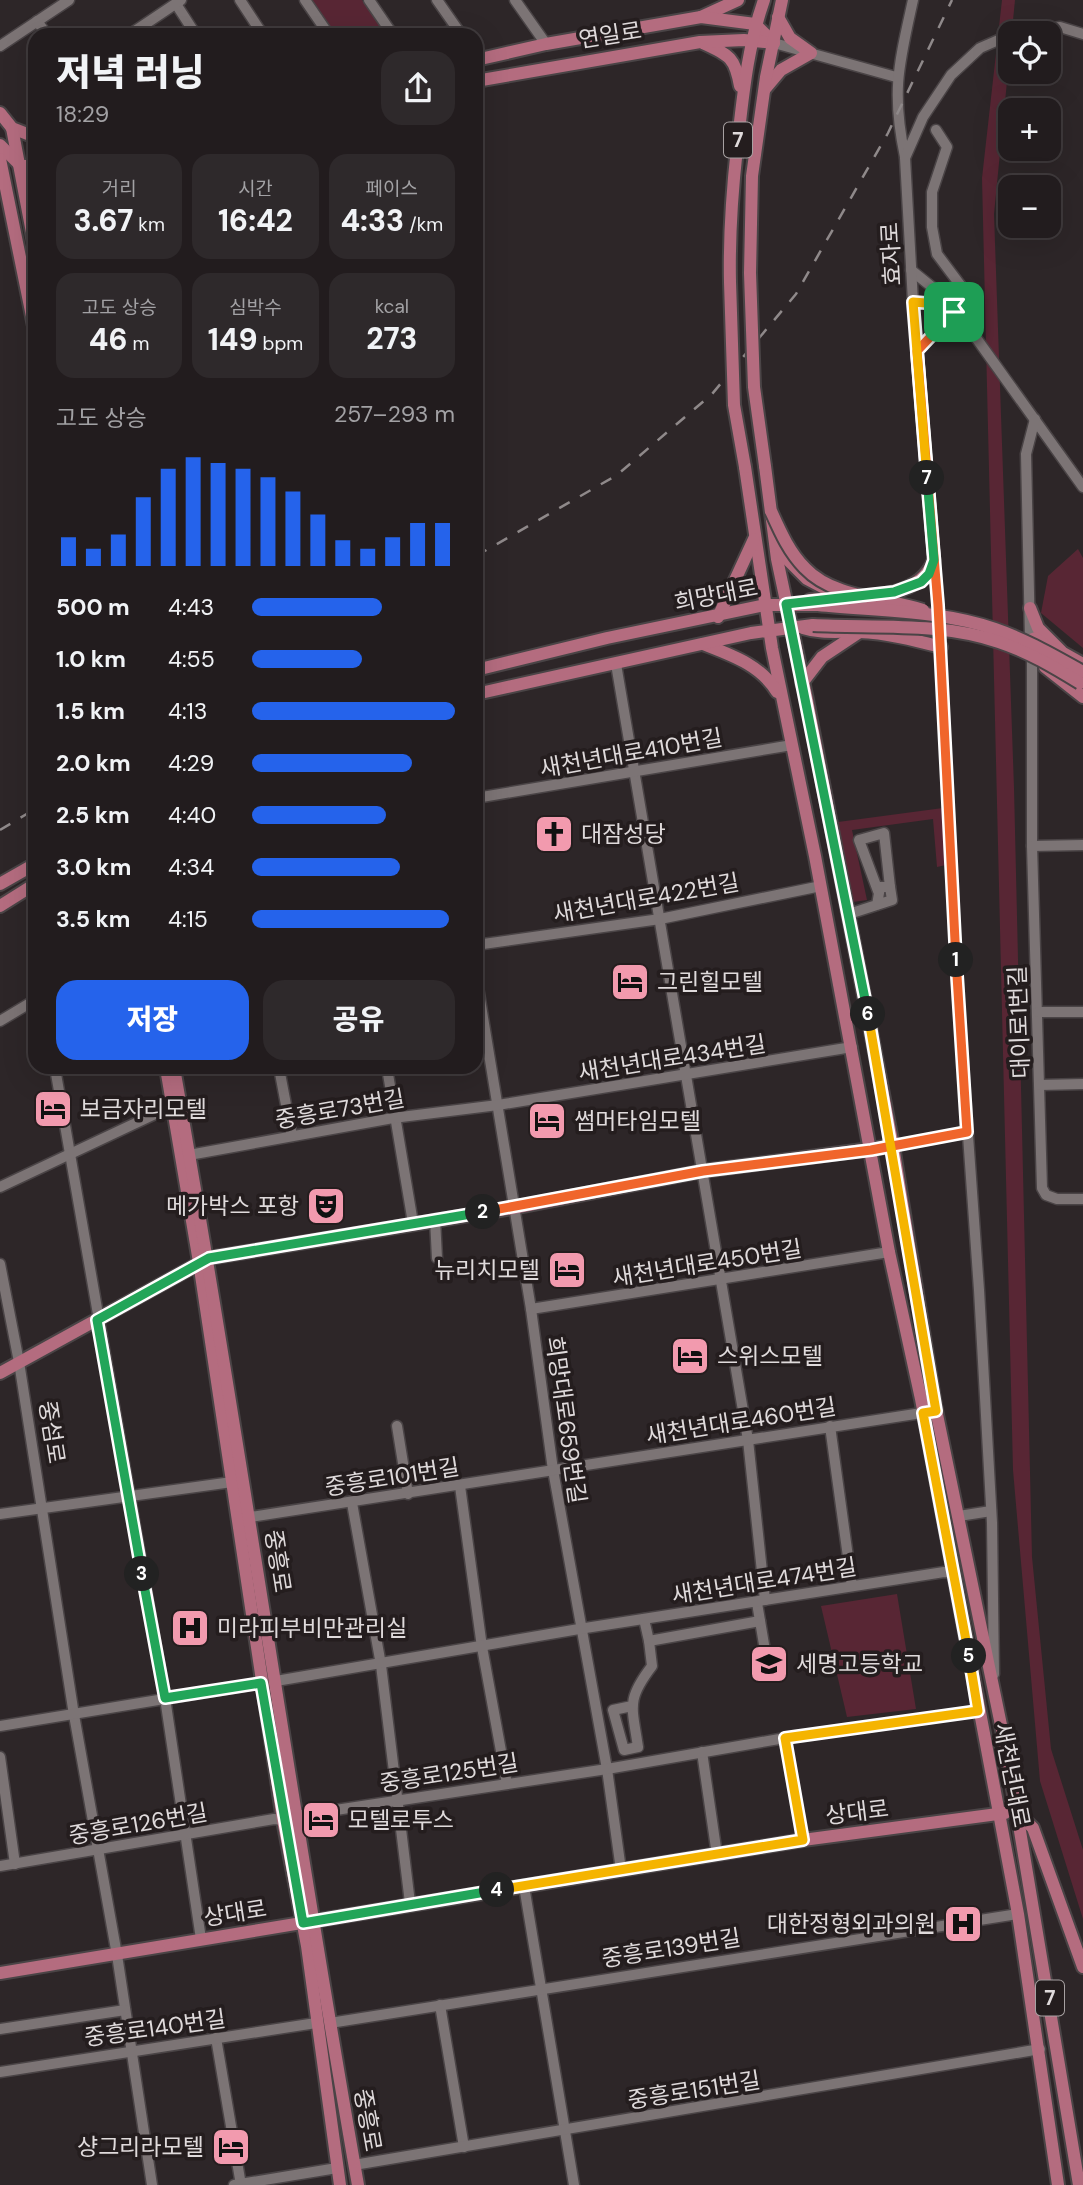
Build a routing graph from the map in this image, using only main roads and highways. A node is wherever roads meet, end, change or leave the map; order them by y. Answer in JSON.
{"nodes":[{"id":1,"x":738,"y":0,"type":"edge"},
{"id":2,"x":764,"y":0,"type":"edge"},
{"id":3,"x":782,"y":0,"type":"edge"},
{"id":4,"x":701,"y":17,"type":"junction"},
{"id":5,"x":778,"y":17,"type":"junction"},
{"id":6,"x":755,"y":24,"type":"junction"},
{"id":7,"x":751,"y":40,"type":"junction"},
{"id":8,"x":699,"y":41,"type":"junction"},
{"id":9,"x":774,"y":43,"type":"junction"},
{"id":10,"x":483,"y":58,"type":"edge"},
{"id":11,"x":483,"y":80,"type":"edge"},
{"id":12,"x":765,"y":90,"type":"junction"},
{"id":13,"x":742,"y":93,"type":"junction"},
{"id":14,"x":0,"y":113,"type":"edge"},
{"id":15,"x":12,"y":128,"type":"junction"},
{"id":16,"x":28,"y":134,"type":"edge"},
{"id":17,"x":0,"y":145,"type":"edge"},
{"id":18,"x":0,"y":159,"type":"edge"},
{"id":19,"x":21,"y":166,"type":"junction"},
{"id":20,"x":28,"y":167,"type":"edge"},
{"id":21,"x":28,"y":175,"type":"edge"},
{"id":22,"x":23,"y":180,"type":"junction"},
{"id":23,"x":9,"y":203,"type":"junction"},
{"id":24,"x":28,"y":208,"type":"edge"},
{"id":25,"x":28,"y":297,"type":"edge"},
{"id":26,"x":771,"y":511,"type":"junction"},
{"id":27,"x":754,"y":538,"type":"junction"},
{"id":28,"x":775,"y":547,"type":"junction"},
{"id":29,"x":934,"y":560,"type":"road end"},
{"id":30,"x":842,"y":597,"type":"junction"},
{"id":31,"x":790,"y":603,"type":"junction"},
{"id":32,"x":765,"y":605,"type":"junction"},
{"id":33,"x":1030,"y":608,"type":"road end"},
{"id":34,"x":718,"y":617,"type":"junction"},
{"id":35,"x":943,"y":621,"type":"junction"},
{"id":36,"x":794,"y":626,"type":"junction"},
{"id":37,"x":769,"y":630,"type":"junction"},
{"id":38,"x":859,"y":632,"type":"junction"},
{"id":39,"x":703,"y":644,"type":"junction"},
{"id":40,"x":1044,"y":645,"type":"junction"},
{"id":41,"x":941,"y":647,"type":"road end"},
{"id":42,"x":1061,"y":651,"type":"junction"},
{"id":43,"x":1034,"y":659,"type":"junction"},
{"id":44,"x":1083,"y":664,"type":"edge"},
{"id":45,"x":483,"y":668,"type":"edge"},
{"id":46,"x":1082,"y":680,"type":"edge"},
{"id":47,"x":802,"y":683,"type":"junction"},
{"id":48,"x":483,"y":692,"type":"edge"},
{"id":49,"x":1083,"y":697,"type":"edge"},
{"id":50,"x":782,"y":700,"type":"junction"},
{"id":51,"x":28,"y":868,"type":"edge"},
{"id":52,"x":0,"y":884,"type":"edge"},
{"id":53,"x":28,"y":888,"type":"edge"},
{"id":54,"x":0,"y":906,"type":"edge"},
{"id":55,"x":167,"y":1074,"type":"edge"},
{"id":56,"x":175,"y":1074,"type":"edge"},
{"id":57,"x":893,"y":1146,"type":"junction"},
{"id":58,"x":871,"y":1150,"type":"junction"},
{"id":59,"x":204,"y":1260,"type":"junction"},
{"id":60,"x":0,"y":1373,"type":"edge"},
{"id":61,"x":930,"y":1412,"type":"junction"},
{"id":62,"x":243,"y":1518,"type":"junction"},
{"id":63,"x":1016,"y":1811,"type":"junction"},
{"id":64,"x":999,"y":1814,"type":"junction"},
{"id":65,"x":307,"y":1922,"type":"junction"},
{"id":66,"x":1083,"y":1967,"type":"edge"},
{"id":67,"x":0,"y":1973,"type":"edge"},
{"id":68,"x":1080,"y":2173,"type":"edge"},
{"id":69,"x":340,"y":2185,"type":"edge"},
{"id":70,"x":358,"y":2185,"type":"edge"},
{"id":71,"x":1058,"y":2185,"type":"edge"},
{"id":72,"x":1079,"y":2185,"type":"edge"}],
"edges":[{"from":1,"to":4,"type":"main road"},
{"from":2,"to":6,"type":"main road","number":"7"},
{"from":3,"to":5,"type":"main road","number":"7"},
{"from":4,"to":6,"type":"main road","name":"연일로"},
{"from":4,"to":10,"type":"main road","name":"연일로"},
{"from":5,"to":9,"type":"main road","number":"7"},
{"from":5,"to":12,"type":"main road"},
{"from":6,"to":7,"type":"main road","number":"7"},
{"from":6,"to":9,"type":"main road"},
{"from":7,"to":8,"type":"main road","name":"연일로"},
{"from":7,"to":9,"type":"main road","name":"연일로"},
{"from":7,"to":13,"type":"main road","number":"7"},
{"from":8,"to":11,"type":"main road","name":"연일로"},
{"from":8,"to":13,"type":"main road"},
{"from":9,"to":12,"type":"main road","number":"7"},
{"from":12,"to":26,"type":"main road","name":"새천년대로","number":"7","bridge":true},
{"from":13,"to":27,"type":"main road","name":"새천년대로","number":"7","bridge":true},
{"from":14,"to":15,"type":"main road"},
{"from":15,"to":16,"type":"main road"},
{"from":15,"to":19,"type":"main road"},
{"from":17,"to":19,"type":"main road"},
{"from":18,"to":23,"type":"main road"},
{"from":19,"to":20,"type":"main road"},
{"from":19,"to":22,"type":"main road"},
{"from":21,"to":22,"type":"main road"},
{"from":22,"to":23,"type":"main road"},
{"from":22,"to":24,"type":"main road"},
{"from":23,"to":25,"type":"main road"},
{"from":26,"to":28,"type":"main road","name":"새천년대로","number":"7"},
{"from":26,"to":35,"type":"main road","bridge":true},
{"from":27,"to":32,"type":"main road","name":"새천년대로","number":"7"},
{"from":27,"to":34,"type":"main road"},
{"from":28,"to":30,"type":"main road"},
{"from":28,"to":31,"type":"main road","name":"새천년대로","number":"7"},
{"from":29,"to":30,"type":"main road"},
{"from":30,"to":31,"type":"main road"},
{"from":31,"to":32,"type":"main road","name":"희망대로"},
{"from":31,"to":35,"type":"main road","name":"희망대로","bridge":true},
{"from":31,"to":36,"type":"main road","name":"새천년대로","number":"7"},
{"from":32,"to":34,"type":"main road","name":"희망대로"},
{"from":32,"to":37,"type":"main road","name":"새천년대로","number":"7"},
{"from":33,"to":42,"type":"main road"},
{"from":34,"to":45,"type":"main road","name":"희망대로"},
{"from":35,"to":46,"type":"main road","name":"희망대로","bridge":true},
{"from":36,"to":37,"type":"main road","name":"희망대로"},
{"from":36,"to":38,"type":"main road"},
{"from":36,"to":46,"type":"main road","name":"희망대로","bridge":true},
{"from":36,"to":47,"type":"main road","name":"새천년대로","number":"7"},
{"from":37,"to":39,"type":"main road","name":"희망대로"},
{"from":37,"to":50,"type":"main road","name":"새천년대로","number":"7"},
{"from":38,"to":41,"type":"main road"},
{"from":38,"to":47,"type":"main road"},
{"from":39,"to":48,"type":"main road","name":"희망대로"},
{"from":39,"to":50,"type":"main road"},
{"from":40,"to":42,"type":"main road"},
{"from":40,"to":43,"type":"main road"},
{"from":40,"to":43,"type":"main road"},
{"from":42,"to":44,"type":"main road"},
{"from":43,"to":49,"type":"main road"},
{"from":47,"to":57,"type":"main road","name":"새천년대로","number":"7"},
{"from":50,"to":58,"type":"main road","name":"새천년대로","number":"7"},
{"from":51,"to":52,"type":"main road"},
{"from":53,"to":54,"type":"main road"},
{"from":55,"to":59,"type":"main road","name":"중흥로"},
{"from":56,"to":59,"type":"main road","name":"중흥로"},
{"from":57,"to":58,"type":"main road"},
{"from":57,"to":61,"type":"main road","name":"새천년대로","number":"7"},
{"from":58,"to":59,"type":"main road"},
{"from":58,"to":61,"type":"main road","name":"새천년대로","number":"7"},
{"from":59,"to":60,"type":"main road"},
{"from":59,"to":62,"type":"main road","name":"중흥로"},
{"from":59,"to":62,"type":"main road","name":"중흥로"},
{"from":61,"to":63,"type":"main road","name":"새천년대로","number":"7"},
{"from":61,"to":64,"type":"main road","name":"새천년대로","number":"7"},
{"from":62,"to":65,"type":"main road","name":"중흥로"},
{"from":62,"to":65,"type":"main road","name":"중흥로"},
{"from":63,"to":64,"type":"main road","name":"상대로"},
{"from":63,"to":66,"type":"main road"},
{"from":63,"to":68,"type":"main road","name":"새천년대로","number":"7"},
{"from":64,"to":65,"type":"main road","name":"상대로"},
{"from":64,"to":71,"type":"main road","name":"새천년대로","number":"7"},
{"from":65,"to":67,"type":"main road","name":"상대로"},
{"from":65,"to":69,"type":"main road","name":"중흥로"},
{"from":65,"to":70,"type":"main road","name":"중흥로"},
{"from":68,"to":72,"type":"main road","name":"새천년대로","number":"7"}]}
